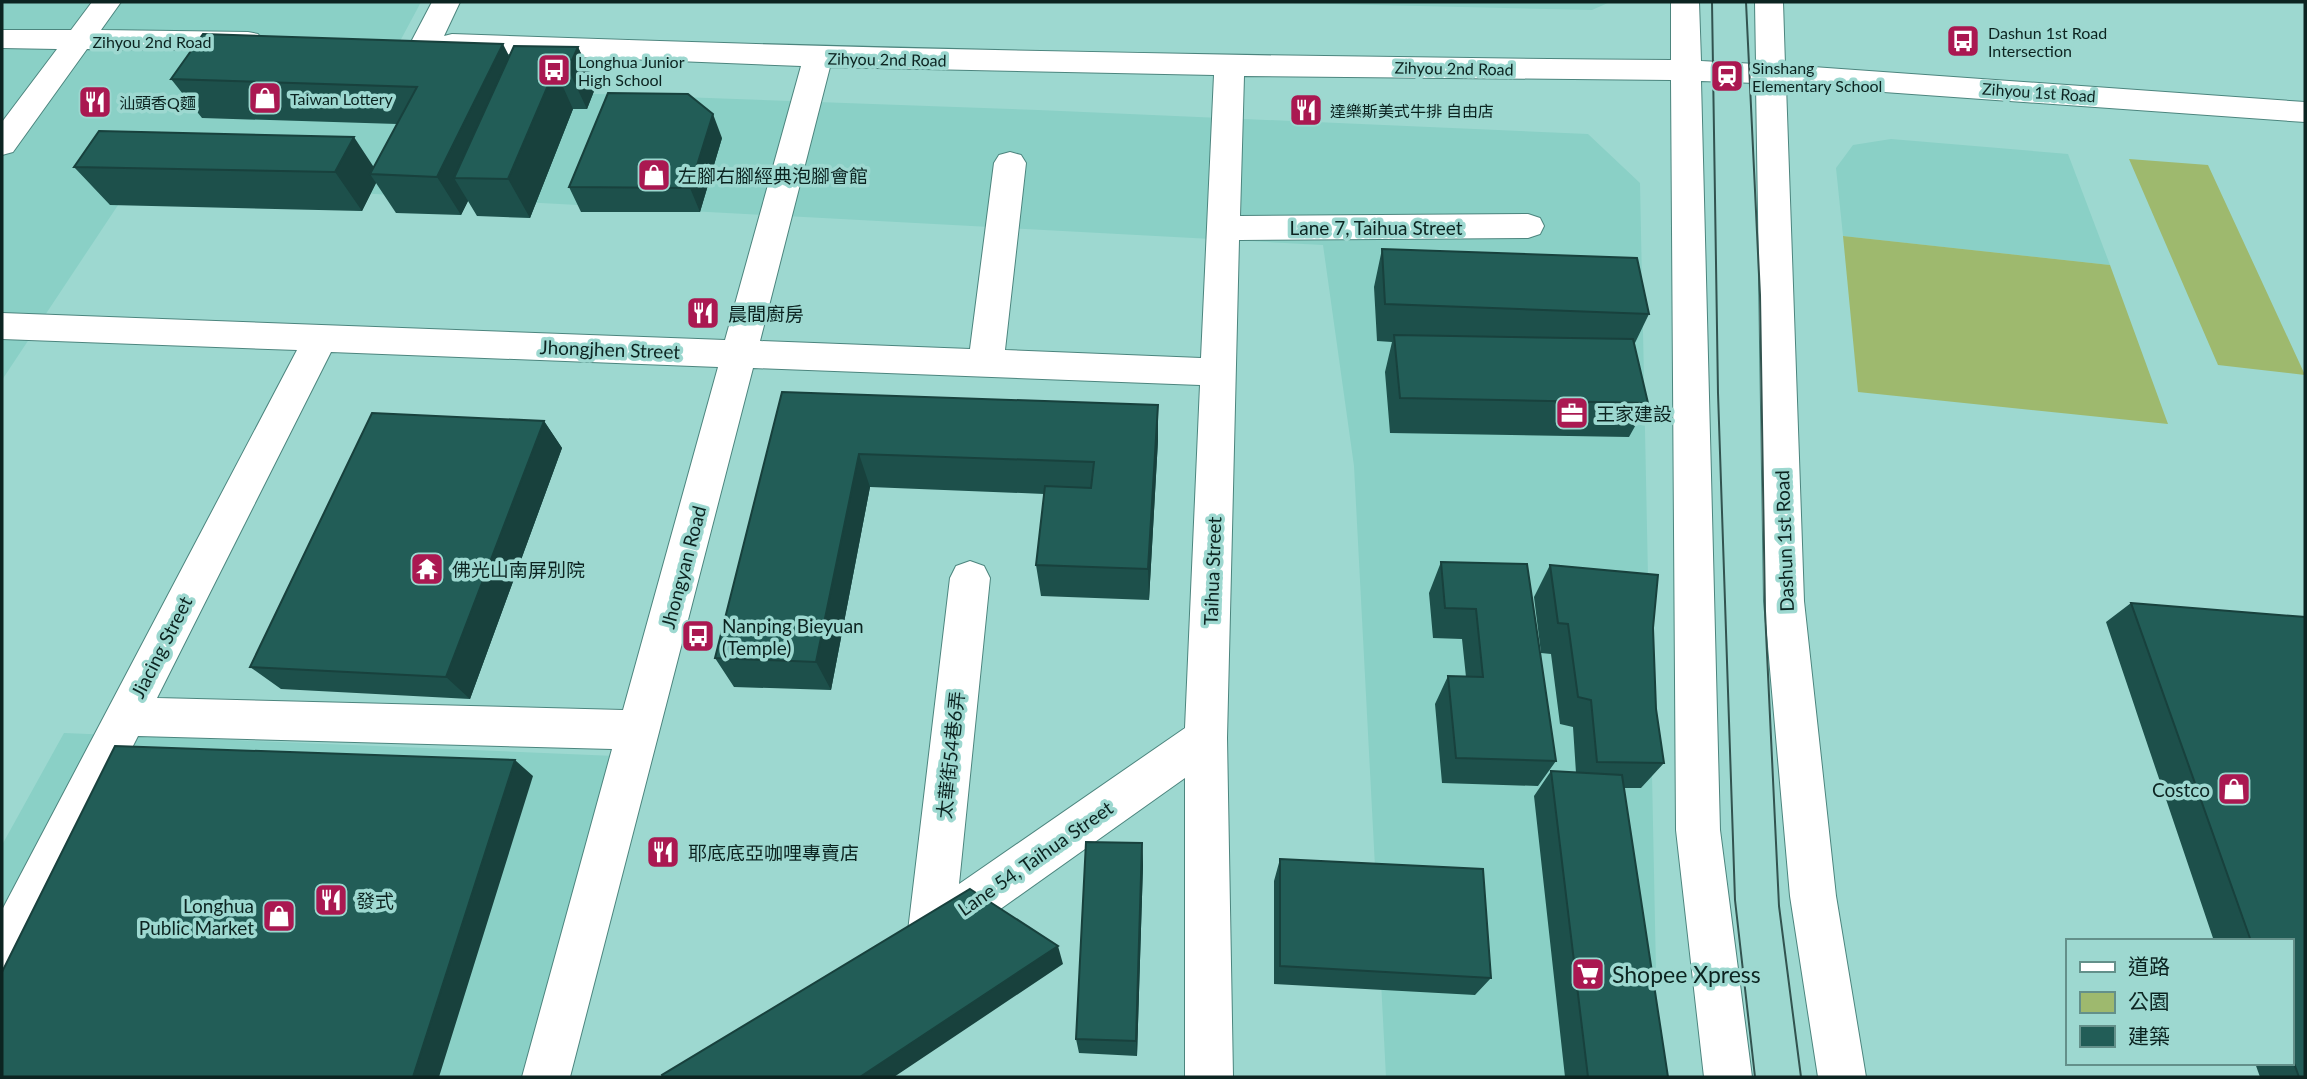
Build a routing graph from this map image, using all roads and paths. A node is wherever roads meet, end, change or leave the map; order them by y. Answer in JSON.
{"nodes":[{"id":1,"x":107,"y":2,"type":"edge"},
{"id":2,"x":446,"y":2,"type":"edge"},
{"id":3,"x":1685,"y":2,"type":"edge"},
{"id":4,"x":1769,"y":2,"type":"edge"},
{"id":5,"x":2,"y":39,"type":"edge"},
{"id":6,"x":78,"y":41,"type":"junction"},
{"id":7,"x":278,"y":41,"type":"edge"},
{"id":8,"x":818,"y":57,"type":"junction"},
{"id":9,"x":1229,"y":66,"type":"junction"},
{"id":10,"x":1684,"y":70,"type":"junction"},
{"id":11,"x":1772,"y":73,"type":"junction"},
{"id":12,"x":2305,"y":112,"type":"edge"},
{"id":13,"x":2,"y":144,"type":"edge"},
{"id":14,"x":1010,"y":163,"type":"dead end"},
{"id":15,"x":1528,"y":226,"type":"dead end"},
{"id":16,"x":1224,"y":229,"type":"junction"},
{"id":17,"x":2,"y":326,"type":"edge"},
{"id":18,"x":321,"y":338,"type":"junction"},
{"id":19,"x":740,"y":354,"type":"junction"},
{"id":20,"x":986,"y":363,"type":"junction"},
{"id":21,"x":1219,"y":372,"type":"junction"},
{"id":22,"x":970,"y":578,"type":"dead end"},
{"id":23,"x":126,"y":716,"type":"junction"},
{"id":24,"x":639,"y":730,"type":"junction"},
{"id":25,"x":1206,"y":738,"type":"junction"},
{"id":26,"x":914,"y":943,"type":"joint"},
{"id":27,"x":2,"y":957,"type":"edge"},
{"id":28,"x":546,"y":1077,"type":"edge"},
{"id":29,"x":1209,"y":1077,"type":"edge"},
{"id":30,"x":1728,"y":1077,"type":"edge"},
{"id":31,"x":1842,"y":1077,"type":"edge"}],
"edges":[{"from":1,"to":6,"type":"street"},
{"from":2,"to":8,"type":"street","name":"Zihyou 2nd Road"},
{"from":3,"to":10,"type":"street"},
{"from":4,"to":11,"type":"street","name":"Dashun 1st Road"},
{"from":5,"to":6,"type":"street","name":"Zihyou 2nd Road"},
{"from":6,"to":7,"type":"street","name":"Zihyou 2nd Road"},
{"from":6,"to":13,"type":"street"},
{"from":8,"to":9,"type":"street","name":"Zihyou 2nd Road"},
{"from":8,"to":19,"type":"street","name":"Jhongyan Road"},
{"from":9,"to":10,"type":"street","name":"Zihyou 2nd Road"},
{"from":9,"to":16,"type":"street","name":"Taihua Street"},
{"from":10,"to":11,"type":"street","name":"Zihyou 2nd Road"},
{"from":10,"to":30,"type":"street"},
{"from":11,"to":12,"type":"street","name":"Zihyou 1st Road"},
{"from":11,"to":31,"type":"street","name":"Dashun 1st Road"},
{"from":14,"to":20,"type":"street"},
{"from":15,"to":16,"type":"street","name":"Lane 7, Taihua Street"},
{"from":16,"to":21,"type":"street","name":"Taihua Street"},
{"from":17,"to":18,"type":"street","name":"Jhongjhen Street"},
{"from":18,"to":19,"type":"street","name":"Jhongjhen Street"},
{"from":18,"to":23,"type":"street","name":"Jiacing Street"},
{"from":19,"to":20,"type":"street","name":"Jhongjhen Street"},
{"from":19,"to":24,"type":"street","name":"Jhongyan Road"},
{"from":20,"to":21,"type":"street","name":"Jhongjhen Street"},
{"from":21,"to":25,"type":"street","name":"Taihua Street"},
{"from":22,"to":26,"type":"street","name":"太華街54巷6弄"},
{"from":23,"to":24,"type":"street"},
{"from":23,"to":27,"type":"street","name":"Jiacing Street"},
{"from":24,"to":28,"type":"street","name":"Jhongyan Road"},
{"from":25,"to":26,"type":"street","name":"Lane 54, Taihua Street"},
{"from":25,"to":29,"type":"street","name":"Taihua Street"}]}
